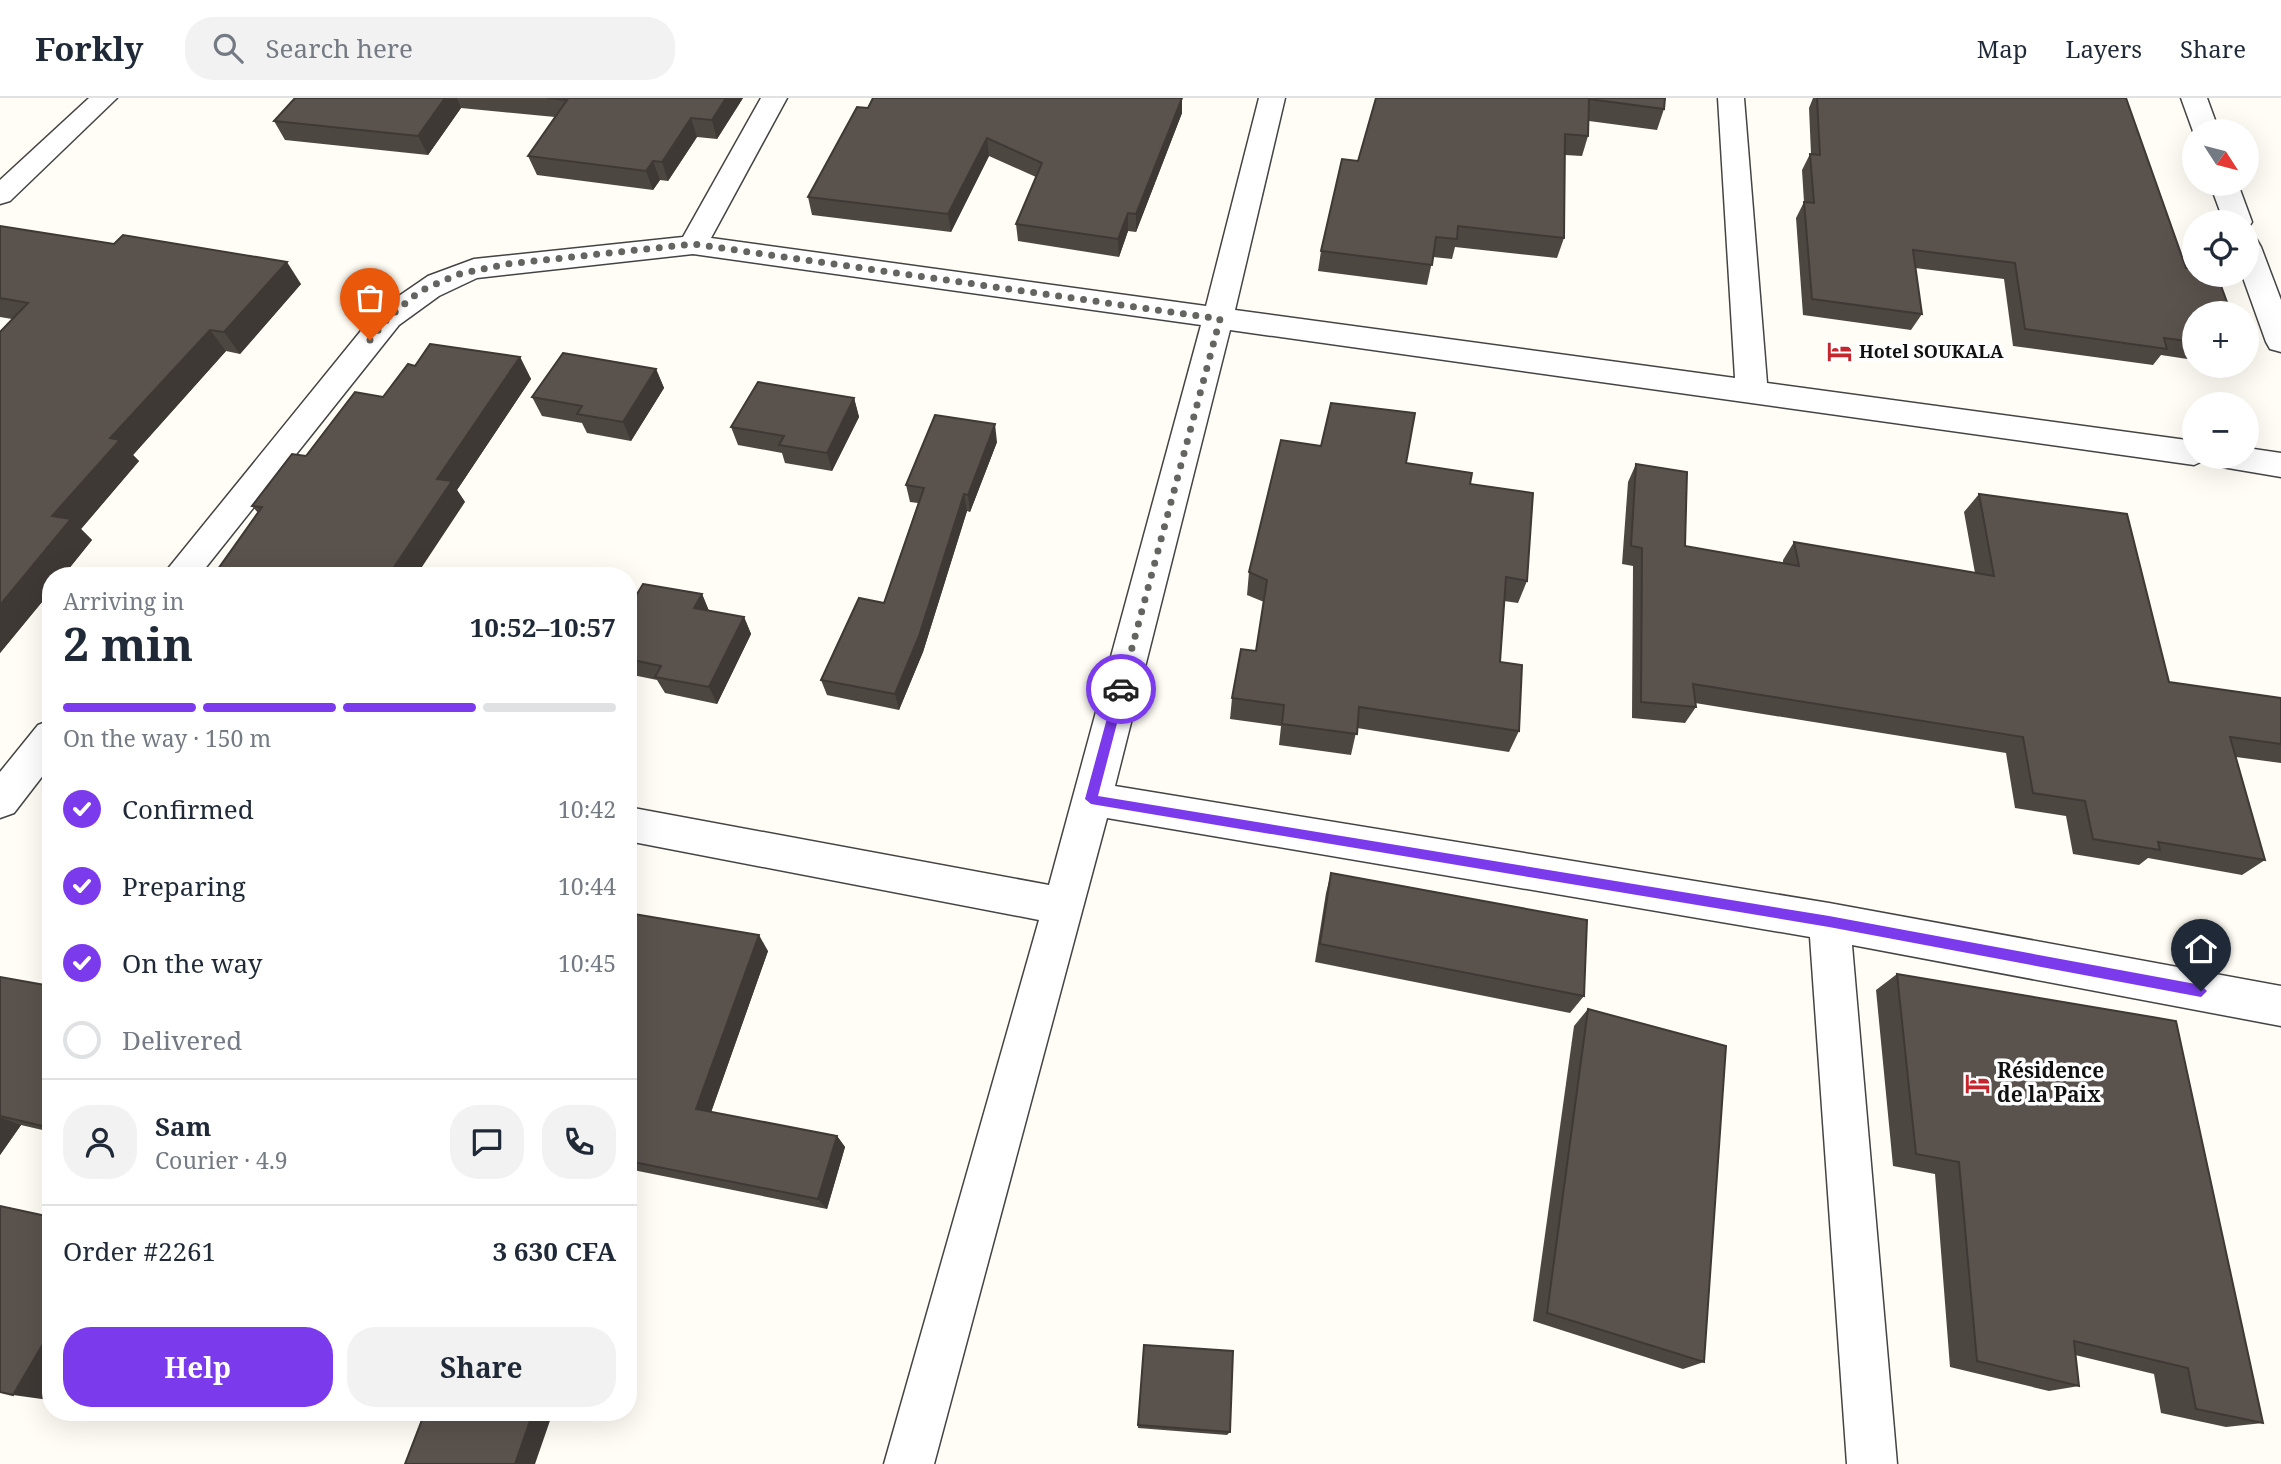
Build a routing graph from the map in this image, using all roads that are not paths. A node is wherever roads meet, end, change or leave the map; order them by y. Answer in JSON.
{"nodes":[{"id":1,"x":104,"y":98,"type":"edge"},
{"id":2,"x":774,"y":98,"type":"edge"},
{"id":3,"x":1272,"y":98,"type":"edge"},
{"id":4,"x":1731,"y":98,"type":"edge"},
{"id":5,"x":2194,"y":98,"type":"edge"},
{"id":6,"x":2202,"y":119,"type":"edge"},
{"id":7,"x":0,"y":195,"type":"edge"},
{"id":8,"x":693,"y":244,"type":"junction"},
{"id":9,"x":2259,"y":281,"type":"edge"},
{"id":10,"x":1220,"y":319,"type":"junction"},
{"id":11,"x":2281,"y":342,"type":"edge"},
{"id":12,"x":1752,"y":392,"type":"junction"},
{"id":13,"x":2182,"y":451,"type":"edge"},
{"id":14,"x":2259,"y":462,"type":"edge"},
{"id":15,"x":2281,"y":465,"type":"edge"},
{"id":16,"x":186,"y":567,"type":"edge"},
{"id":17,"x":42,"y":747,"type":"edge"},
{"id":18,"x":1091,"y":799,"type":"junction"},
{"id":19,"x":0,"y":801,"type":"edge"},
{"id":20,"x":637,"y":826,"type":"edge"},
{"id":21,"x":1064,"y":906,"type":"junction"},
{"id":22,"x":1829,"y":922,"type":"junction"},
{"id":23,"x":2281,"y":1006,"type":"edge"},
{"id":24,"x":909,"y":1464,"type":"edge"},
{"id":25,"x":1872,"y":1464,"type":"edge"}],
"edges":[{"from":1,"to":7,"type":"street"},
{"from":2,"to":8,"type":"street"},
{"from":3,"to":10,"type":"street"},
{"from":4,"to":12,"type":"street"},
{"from":5,"to":6,"type":"street"},
{"from":8,"to":10,"type":"street"},
{"from":8,"to":16,"type":"street"},
{"from":9,"to":11,"type":"street"},
{"from":10,"to":12,"type":"street"},
{"from":10,"to":18,"type":"street"},
{"from":12,"to":13,"type":"street"},
{"from":14,"to":15,"type":"street"},
{"from":17,"to":19,"type":"street"},
{"from":18,"to":21,"type":"street"},
{"from":18,"to":22,"type":"street"},
{"from":20,"to":21,"type":"street"},
{"from":21,"to":24,"type":"street"},
{"from":22,"to":23,"type":"street"},
{"from":22,"to":25,"type":"street"}]}
